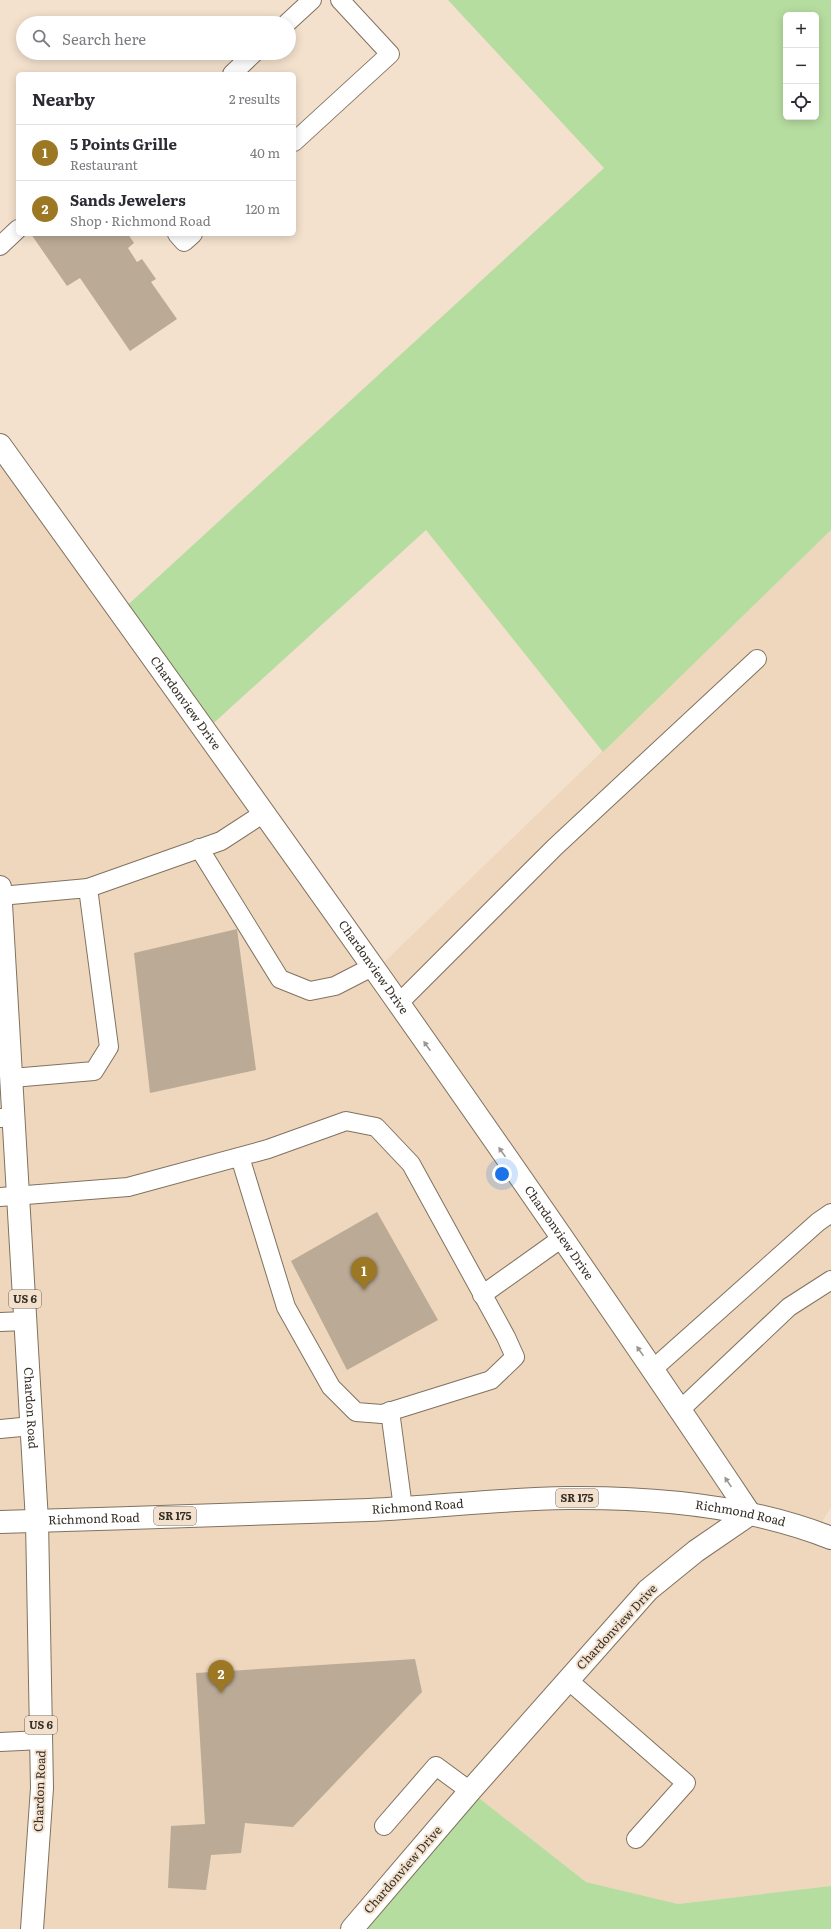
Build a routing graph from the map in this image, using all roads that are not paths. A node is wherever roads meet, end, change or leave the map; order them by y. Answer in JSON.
{"nodes":[{"id":1,"x":312,"y":0,"type":"edge"},
{"id":2,"x":340,"y":0,"type":"edge"},
{"id":3,"x":295,"y":16,"type":"edge"},
{"id":4,"x":247,"y":60,"type":"edge"},
{"id":5,"x":234,"y":72,"type":"edge"},
{"id":6,"x":296,"y":140,"type":"edge"},
{"id":7,"x":16,"y":231,"type":"edge"},
{"id":8,"x":179,"y":236,"type":"edge"},
{"id":9,"x":191,"y":236,"type":"edge"},
{"id":10,"x":0,"y":246,"type":"edge"},
{"id":11,"x":0,"y":445,"type":"edge"},
{"id":12,"x":757,"y":659,"type":"dead end"},
{"id":13,"x":264,"y":813,"type":"junction"},
{"id":14,"x":199,"y":848,"type":"junction"},
{"id":15,"x":88,"y":888,"type":"junction"},
{"id":16,"x":0,"y":893,"type":"edge"},
{"id":17,"x":372,"y":967,"type":"junction"},
{"id":18,"x":398,"y":1004,"type":"junction"},
{"id":19,"x":5,"y":1052,"type":"edge"},
{"id":20,"x":12,"y":1078,"type":"junction"},
{"id":21,"x":7,"y":1118,"type":"edge"},
{"id":22,"x":240,"y":1156,"type":"junction"},
{"id":23,"x":9,"y":1197,"type":"edge"},
{"id":24,"x":831,"y":1213,"type":"edge"},
{"id":25,"x":562,"y":1238,"type":"junction"},
{"id":26,"x":831,"y":1280,"type":"edge"},
{"id":27,"x":482,"y":1295,"type":"junction"},
{"id":28,"x":26,"y":1321,"type":"junction"},
{"id":29,"x":0,"y":1322,"type":"edge"},
{"id":30,"x":653,"y":1369,"type":"junction"},
{"id":31,"x":680,"y":1410,"type":"junction"},
{"id":32,"x":390,"y":1411,"type":"junction"},
{"id":33,"x":32,"y":1426,"type":"junction"},
{"id":34,"x":0,"y":1429,"type":"edge"},
{"id":35,"x":403,"y":1508,"type":"junction"},
{"id":36,"x":750,"y":1514,"type":"junction"},
{"id":37,"x":37,"y":1521,"type":"junction"},
{"id":38,"x":0,"y":1522,"type":"edge"},
{"id":39,"x":831,"y":1538,"type":"edge"},
{"id":40,"x":568,"y":1680,"type":"junction"},
{"id":41,"x":42,"y":1740,"type":"junction"},
{"id":42,"x":0,"y":1742,"type":"edge"},
{"id":43,"x":470,"y":1791,"type":"junction"},
{"id":44,"x":384,"y":1826,"type":"dead end"},
{"id":45,"x":636,"y":1839,"type":"dead end"},
{"id":46,"x":32,"y":1929,"type":"edge"},
{"id":47,"x":352,"y":1929,"type":"edge"}],
"edges":[{"from":1,"to":3,"type":"lane"},
{"from":2,"to":6,"type":"lane"},
{"from":4,"to":5,"type":"lane"},
{"from":7,"to":10,"type":"lane"},
{"from":8,"to":9,"type":"lane"},
{"from":11,"to":13,"type":"street","name":"Chardonview Drive"},
{"from":12,"to":18,"type":"lane"},
{"from":13,"to":14,"type":"lane"},
{"from":13,"to":17,"type":"street","name":"Chardonview Drive"},
{"from":14,"to":15,"type":"lane"},
{"from":14,"to":17,"type":"lane"},
{"from":15,"to":16,"type":"lane"},
{"from":15,"to":20,"type":"lane"},
{"from":16,"to":19,"type":"street","name":"Chardon Road","number":"US 6"},
{"from":17,"to":18,"type":"street","name":"Chardonview Drive"},
{"from":25,"to":18,"type":"street","name":"Chardonview Drive","one_way":true},
{"from":19,"to":20,"type":"street","name":"Chardon Road","number":"US 6"},
{"from":20,"to":21,"type":"street","name":"Chardon Road","number":"US 6"},
{"from":21,"to":23,"type":"street","name":"Chardon Road","number":"US 6"},
{"from":22,"to":23,"type":"lane"},
{"from":22,"to":27,"type":"lane"},
{"from":22,"to":32,"type":"lane"},
{"from":23,"to":28,"type":"street","name":"Chardon Road","number":"US 6"},
{"from":24,"to":30,"type":"lane"},
{"from":25,"to":27,"type":"lane"},
{"from":30,"to":25,"type":"street","name":"Chardonview Drive","one_way":true},
{"from":26,"to":31,"type":"lane"},
{"from":27,"to":32,"type":"lane"},
{"from":28,"to":29,"type":"lane"},
{"from":28,"to":33,"type":"street","name":"Chardon Road","number":"US 6"},
{"from":30,"to":31,"type":"street","name":"Chardonview Drive"},
{"from":36,"to":31,"type":"street","name":"Chardonview Drive","one_way":true},
{"from":32,"to":35,"type":"lane"},
{"from":33,"to":34,"type":"lane"},
{"from":33,"to":37,"type":"street","name":"Chardon Road","number":"US 6"},
{"from":35,"to":36,"type":"street","name":"Richmond Road","number":"SR 175"},
{"from":35,"to":37,"type":"street","name":"Richmond Road","number":"SR 175"},
{"from":36,"to":39,"type":"street","name":"Richmond Road","number":"SR 175"},
{"from":36,"to":40,"type":"street","name":"Chardonview Drive"},
{"from":37,"to":38,"type":"street","name":"Richmond Road","number":"SR 175"},
{"from":37,"to":41,"type":"street","name":"Chardon Road","number":"US 6"},
{"from":40,"to":43,"type":"street","name":"Chardonview Drive"},
{"from":40,"to":45,"type":"lane"},
{"from":41,"to":42,"type":"lane"},
{"from":41,"to":46,"type":"street","name":"Chardon Road","number":"US 6"},
{"from":43,"to":44,"type":"lane"},
{"from":43,"to":47,"type":"street","name":"Chardonview Drive"}]}
